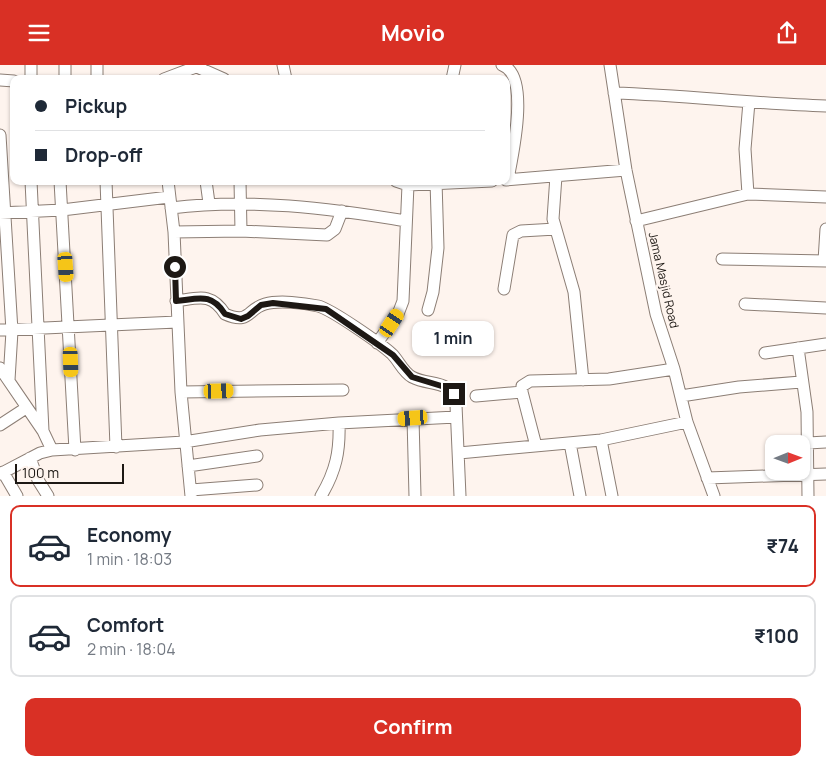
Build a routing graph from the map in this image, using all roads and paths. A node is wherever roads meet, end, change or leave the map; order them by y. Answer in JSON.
{"nodes":[{"id":1,"x":502,"y":65,"type":"edge"},
{"id":2,"x":610,"y":65,"type":"edge"},
{"id":3,"x":196,"y":69,"type":"edge"},
{"id":4,"x":177,"y":75,"type":"edge"},
{"id":5,"x":213,"y":75,"type":"edge"},
{"id":6,"x":614,"y":93,"type":"junction"},
{"id":7,"x":749,"y":103,"type":"junction"},
{"id":8,"x":826,"y":106,"type":"edge"},
{"id":9,"x":0,"y":135,"type":"edge"},
{"id":10,"x":510,"y":161,"type":"edge"},
{"id":11,"x":626,"y":170,"type":"junction"},
{"id":12,"x":556,"y":177,"type":"junction"},
{"id":13,"x":510,"y":179,"type":"edge"},
{"id":14,"x":32,"y":185,"type":"edge"},
{"id":15,"x":60,"y":185,"type":"edge"},
{"id":16,"x":106,"y":185,"type":"edge"},
{"id":17,"x":168,"y":185,"type":"edge"},
{"id":18,"x":207,"y":185,"type":"edge"},
{"id":19,"x":240,"y":185,"type":"edge"},
{"id":20,"x":408,"y":185,"type":"edge"},
{"id":21,"x":436,"y":185,"type":"edge"},
{"id":22,"x":748,"y":194,"type":"junction"},
{"id":23,"x":826,"y":197,"type":"edge"},
{"id":24,"x":170,"y":203,"type":"junction"},
{"id":25,"x":209,"y":203,"type":"junction"},
{"id":26,"x":240,"y":204,"type":"junction"},
{"id":27,"x":107,"y":205,"type":"junction"},
{"id":28,"x":62,"y":210,"type":"junction"},
{"id":29,"x":342,"y":211,"type":"junction"},
{"id":30,"x":33,"y":212,"type":"junction"},
{"id":31,"x":3,"y":213,"type":"edge"},
{"id":32,"x":406,"y":221,"type":"junction"},
{"id":33,"x":636,"y":221,"type":"junction"},
{"id":34,"x":556,"y":229,"type":"junction"},
{"id":35,"x":826,"y":229,"type":"edge"},
{"id":36,"x":241,"y":231,"type":"junction"},
{"id":37,"x":174,"y":232,"type":"junction"},
{"id":38,"x":722,"y":259,"type":"dead end"},
{"id":39,"x":825,"y":261,"type":"edge"},
{"id":40,"x":504,"y":289,"type":"dead end"},
{"id":41,"x":176,"y":301,"type":"junction"},
{"id":42,"x":745,"y":304,"type":"dead end"},
{"id":43,"x":826,"y":308,"type":"edge"},
{"id":44,"x":428,"y":310,"type":"dead end"},
{"id":45,"x":177,"y":323,"type":"junction"},
{"id":46,"x":70,"y":326,"type":"junction"},
{"id":47,"x":113,"y":327,"type":"junction"},
{"id":48,"x":38,"y":328,"type":"junction"},
{"id":49,"x":0,"y":330,"type":"edge"},
{"id":50,"x":12,"y":331,"type":"junction"},
{"id":51,"x":377,"y":343,"type":"junction"},
{"id":52,"x":826,"y":344,"type":"edge"},
{"id":53,"x":798,"y":348,"type":"junction"},
{"id":54,"x":765,"y":353,"type":"dead end"},
{"id":55,"x":0,"y":368,"type":"edge"},
{"id":56,"x":674,"y":369,"type":"junction"},
{"id":57,"x":9,"y":380,"type":"junction"},
{"id":58,"x":583,"y":380,"type":"junction"},
{"id":59,"x":801,"y":382,"type":"junction"},
{"id":60,"x":343,"y":390,"type":"dead end"},
{"id":61,"x":180,"y":392,"type":"junction"},
{"id":62,"x":522,"y":392,"type":"junction"},
{"id":63,"x":476,"y":396,"type":"dead end"},
{"id":64,"x":681,"y":396,"type":"junction"},
{"id":65,"x":26,"y":408,"type":"junction"},
{"id":66,"x":456,"y":417,"type":"junction"},
{"id":67,"x":413,"y":418,"type":"junction"},
{"id":68,"x":687,"y":422,"type":"junction"},
{"id":69,"x":339,"y":423,"type":"junction"},
{"id":70,"x":0,"y":425,"type":"edge"},
{"id":71,"x":43,"y":431,"type":"junction"},
{"id":72,"x":808,"y":435,"type":"edge"},
{"id":73,"x":601,"y":440,"type":"junction"},
{"id":74,"x":184,"y":442,"type":"junction"},
{"id":75,"x":826,"y":442,"type":"edge"},
{"id":76,"x":570,"y":443,"type":"junction"},
{"id":77,"x":810,"y":443,"type":"edge"},
{"id":78,"x":536,"y":446,"type":"junction"},
{"id":79,"x":116,"y":447,"type":"junction"},
{"id":80,"x":75,"y":449,"type":"junction"},
{"id":81,"x":52,"y":450,"type":"junction"},
{"id":82,"x":459,"y":453,"type":"junction"},
{"id":83,"x":257,"y":456,"type":"dead end"},
{"id":84,"x":30,"y":458,"type":"junction"},
{"id":85,"x":188,"y":466,"type":"junction"},
{"id":86,"x":1,"y":473,"type":"edge"},
{"id":87,"x":826,"y":474,"type":"edge"},
{"id":88,"x":810,"y":475,"type":"edge"},
{"id":89,"x":765,"y":476,"type":"edge"},
{"id":90,"x":707,"y":478,"type":"junction"},
{"id":91,"x":808,"y":480,"type":"edge"},
{"id":92,"x":257,"y":485,"type":"dead end"},
{"id":93,"x":191,"y":493,"type":"edge"},
{"id":94,"x":17,"y":496,"type":"edge"},
{"id":95,"x":48,"y":496,"type":"edge"},
{"id":96,"x":321,"y":496,"type":"edge"},
{"id":97,"x":414,"y":496,"type":"edge"},
{"id":98,"x":460,"y":496,"type":"edge"},
{"id":99,"x":580,"y":496,"type":"edge"},
{"id":100,"x":612,"y":496,"type":"edge"},
{"id":101,"x":714,"y":496,"type":"edge"},
{"id":102,"x":808,"y":496,"type":"edge"}],
"edges":[{"from":1,"to":10,"type":"street"},
{"from":2,"to":6,"type":"street","name":"Jama Masjid Road"},
{"from":3,"to":4,"type":"street"},
{"from":3,"to":5,"type":"street"},
{"from":6,"to":7,"type":"street"},
{"from":6,"to":11,"type":"street","name":"Jama Masjid Road"},
{"from":7,"to":8,"type":"street"},
{"from":7,"to":22,"type":"street"},
{"from":9,"to":31,"type":"street"},
{"from":11,"to":12,"type":"street"},
{"from":11,"to":33,"type":"street","name":"Jama Masjid Road"},
{"from":12,"to":13,"type":"street"},
{"from":12,"to":34,"type":"street"},
{"from":14,"to":30,"type":"street"},
{"from":15,"to":28,"type":"street"},
{"from":16,"to":27,"type":"street"},
{"from":17,"to":24,"type":"street"},
{"from":18,"to":25,"type":"street"},
{"from":19,"to":26,"type":"street"},
{"from":20,"to":32,"type":"street"},
{"from":21,"to":44,"type":"street"},
{"from":22,"to":23,"type":"street"},
{"from":22,"to":33,"type":"street"},
{"from":24,"to":25,"type":"street"},
{"from":24,"to":27,"type":"street"},
{"from":24,"to":37,"type":"street"},
{"from":25,"to":26,"type":"street"},
{"from":26,"to":29,"type":"street"},
{"from":26,"to":36,"type":"street"},
{"from":27,"to":28,"type":"street"},
{"from":27,"to":47,"type":"street"},
{"from":28,"to":30,"type":"street"},
{"from":28,"to":46,"type":"street"},
{"from":29,"to":32,"type":"street"},
{"from":29,"to":36,"type":"street"},
{"from":30,"to":31,"type":"street"},
{"from":30,"to":48,"type":"street"},
{"from":31,"to":50,"type":"street"},
{"from":32,"to":51,"type":"street"},
{"from":33,"to":56,"type":"street","name":"Jama Masjid Road"},
{"from":34,"to":40,"type":"street"},
{"from":34,"to":58,"type":"street"},
{"from":35,"to":39,"type":"street"},
{"from":36,"to":37,"type":"street"},
{"from":37,"to":41,"type":"street"},
{"from":38,"to":39,"type":"street"},
{"from":41,"to":45,"type":"street"},
{"from":41,"to":51,"type":"street"},
{"from":42,"to":43,"type":"street"},
{"from":45,"to":47,"type":"street"},
{"from":45,"to":61,"type":"street"},
{"from":46,"to":47,"type":"street"},
{"from":46,"to":48,"type":"street"},
{"from":46,"to":80,"type":"street"},
{"from":47,"to":79,"type":"street"},
{"from":48,"to":50,"type":"street"},
{"from":48,"to":71,"type":"street"},
{"from":49,"to":50,"type":"street"},
{"from":50,"to":57,"type":"street"},
{"from":51,"to":66,"type":"street"},
{"from":52,"to":53,"type":"street"},
{"from":53,"to":54,"type":"street"},
{"from":53,"to":59,"type":"street"},
{"from":55,"to":57,"type":"street"},
{"from":56,"to":58,"type":"street"},
{"from":56,"to":64,"type":"street","name":"Jama Masjid Road"},
{"from":57,"to":65,"type":"street"},
{"from":58,"to":62,"type":"street"},
{"from":59,"to":64,"type":"street"},
{"from":59,"to":72,"type":"street"},
{"from":60,"to":61,"type":"street"},
{"from":61,"to":74,"type":"street"},
{"from":62,"to":63,"type":"street"},
{"from":62,"to":78,"type":"street"},
{"from":64,"to":68,"type":"street","name":"Jama Masjid Road"},
{"from":65,"to":70,"type":"street"},
{"from":65,"to":71,"type":"street"},
{"from":66,"to":67,"type":"street"},
{"from":66,"to":82,"type":"street"},
{"from":67,"to":69,"type":"street"},
{"from":67,"to":97,"type":"street"},
{"from":68,"to":73,"type":"street"},
{"from":68,"to":90,"type":"street","name":"Jama Masjid Road"},
{"from":69,"to":74,"type":"street"},
{"from":69,"to":96,"type":"street"},
{"from":71,"to":81,"type":"street"},
{"from":73,"to":76,"type":"street"},
{"from":73,"to":100,"type":"street"},
{"from":74,"to":79,"type":"street"},
{"from":74,"to":85,"type":"street"},
{"from":75,"to":77,"type":"street"},
{"from":76,"to":78,"type":"street"},
{"from":76,"to":99,"type":"street"},
{"from":78,"to":82,"type":"street"},
{"from":79,"to":80,"type":"street"},
{"from":80,"to":81,"type":"street"},
{"from":81,"to":84,"type":"street"},
{"from":82,"to":98,"type":"street"},
{"from":83,"to":85,"type":"street"},
{"from":84,"to":86,"type":"street"},
{"from":84,"to":95,"type":"street"},
{"from":85,"to":93,"type":"street"},
{"from":86,"to":94,"type":"street"},
{"from":87,"to":88,"type":"street"},
{"from":89,"to":90,"type":"street"},
{"from":90,"to":101,"type":"street","name":"Jama Masjid Road"},
{"from":91,"to":102,"type":"street"},
{"from":92,"to":93,"type":"street"}]}
